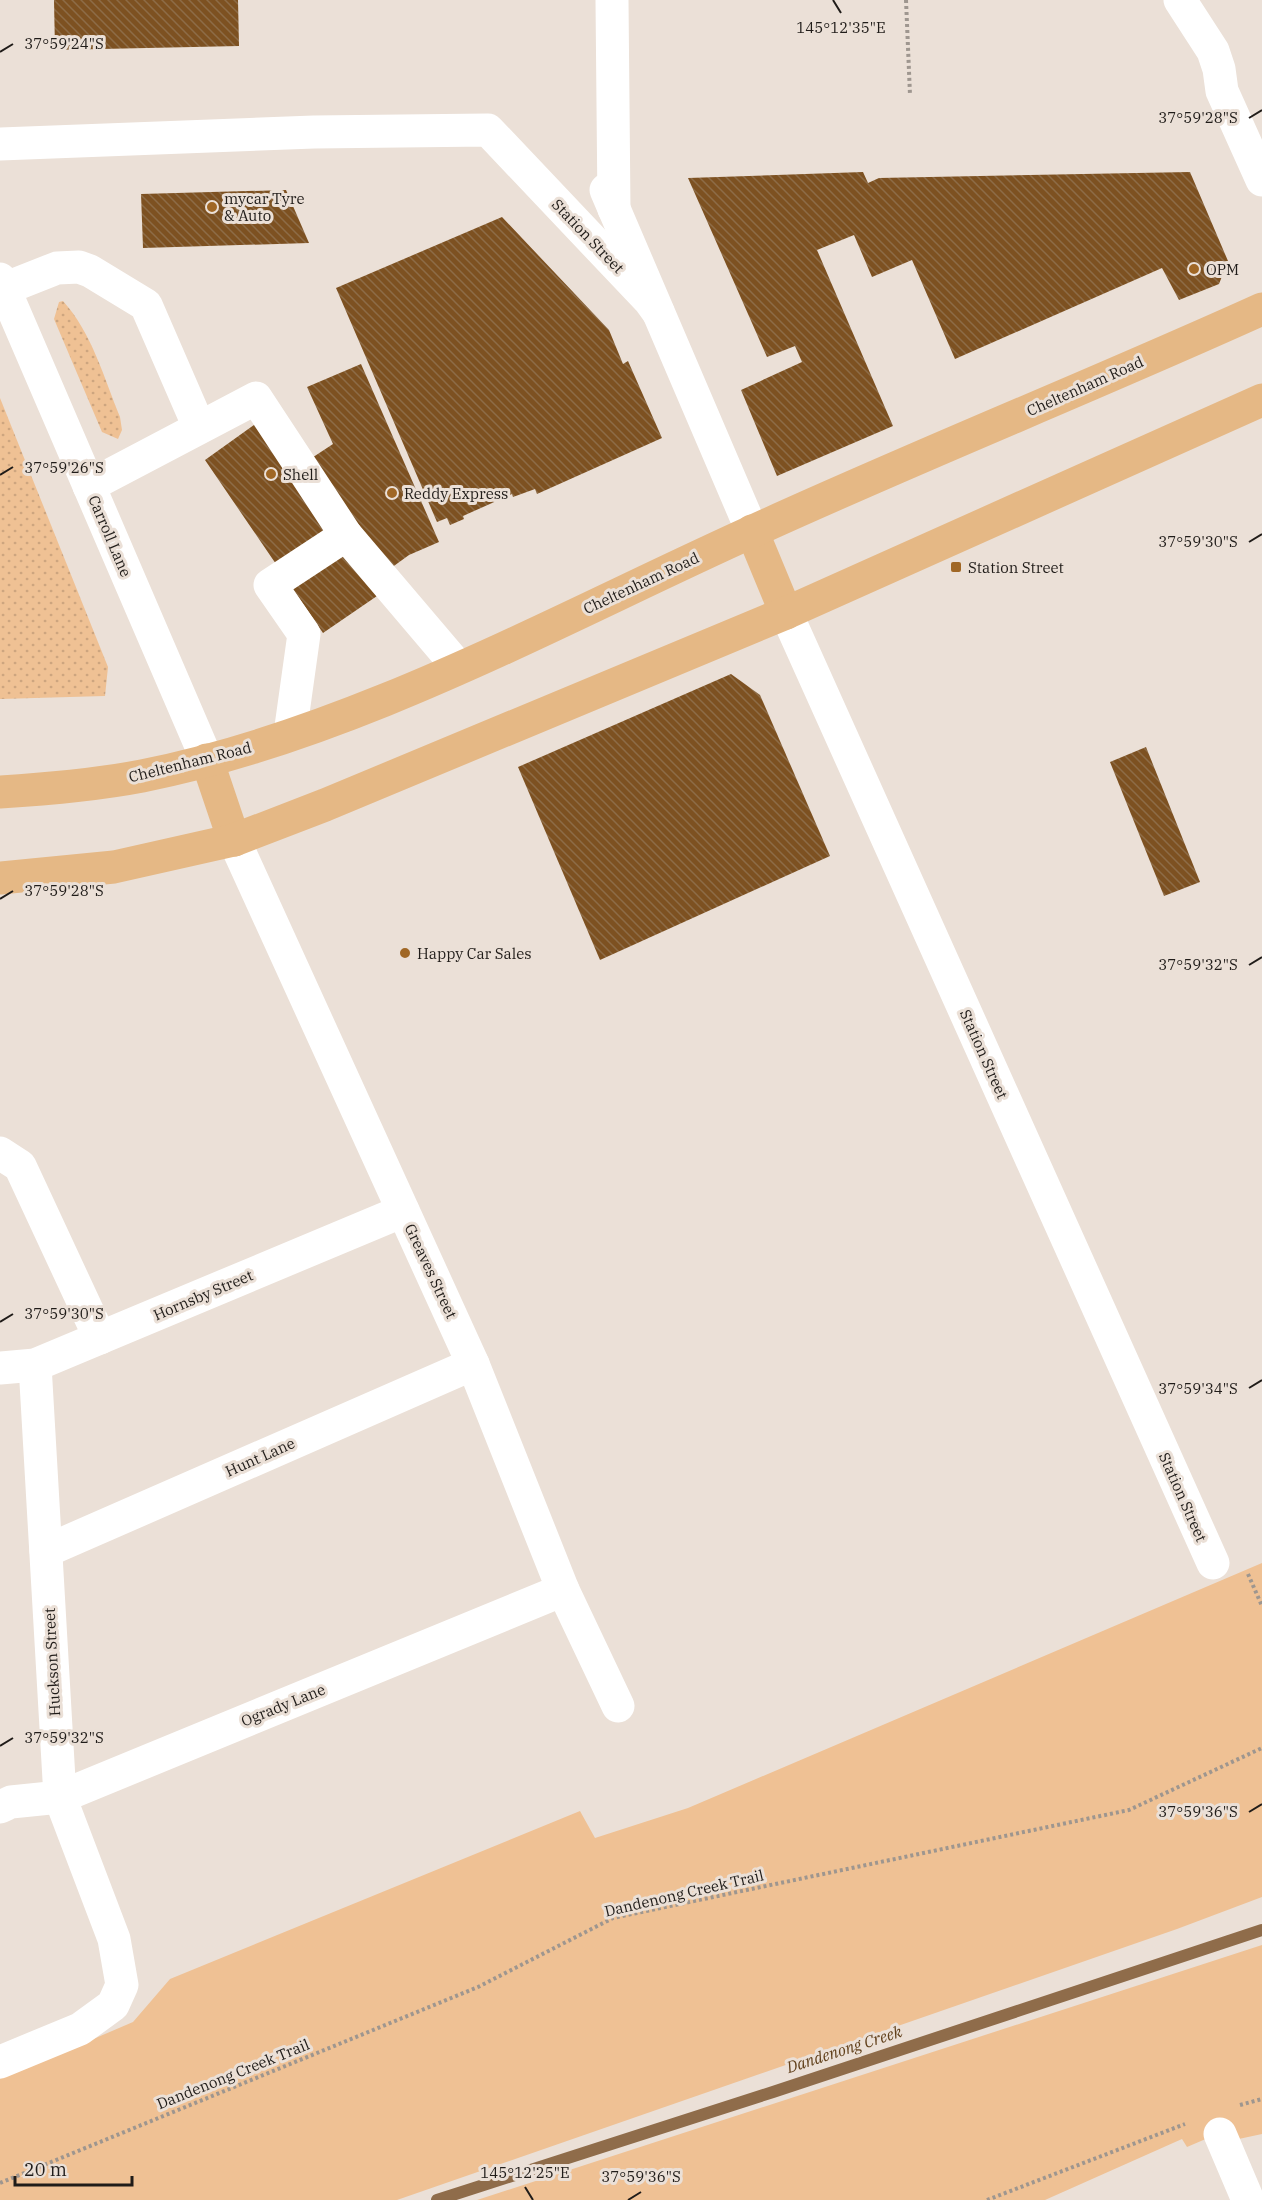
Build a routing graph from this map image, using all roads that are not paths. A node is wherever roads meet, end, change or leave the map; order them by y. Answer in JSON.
{"nodes":[{"id":1,"x":612,"y":0,"type":"edge"},
{"id":2,"x":1180,"y":0,"type":"edge"},
{"id":3,"x":0,"y":144,"type":"edge"},
{"id":4,"x":1262,"y":180,"type":"edge"},
{"id":5,"x":2,"y":284,"type":"edge"},
{"id":6,"x":1262,"y":309,"type":"edge"},
{"id":7,"x":658,"y":312,"type":"junction"},
{"id":8,"x":1262,"y":400,"type":"edge"},
{"id":9,"x":199,"y":427,"type":"junction"},
{"id":10,"x":89,"y":486,"type":"junction"},
{"id":11,"x":752,"y":531,"type":"junction"},
{"id":12,"x":346,"y":535,"type":"junction"},
{"id":13,"x":786,"y":612,"type":"junction"},
{"id":14,"x":459,"y":668,"type":"junction"},
{"id":15,"x":290,"y":734,"type":"junction"},
{"id":16,"x":207,"y":760,"type":"junction"},
{"id":17,"x":0,"y":792,"type":"edge"},
{"id":18,"x":234,"y":840,"type":"junction"},
{"id":19,"x":0,"y":879,"type":"edge"},
{"id":20,"x":0,"y":1153,"type":"edge"},
{"id":21,"x":403,"y":1211,"type":"junction"},
{"id":22,"x":100,"y":1338,"type":"junction"},
{"id":23,"x":473,"y":1364,"type":"junction"},
{"id":24,"x":35,"y":1365,"type":"junction"},
{"id":25,"x":0,"y":1368,"type":"edge"},
{"id":26,"x":46,"y":1551,"type":"junction"},
{"id":27,"x":1213,"y":1563,"type":"dead end"},
{"id":28,"x":563,"y":1590,"type":"junction"},
{"id":29,"x":618,"y":1706,"type":"dead end"},
{"id":30,"x":60,"y":1797,"type":"junction"},
{"id":31,"x":0,"y":1807,"type":"edge"},
{"id":32,"x":0,"y":2062,"type":"edge"},
{"id":33,"x":1224,"y":2121,"type":"road end"},
{"id":34,"x":1248,"y":2200,"type":"edge"}],
"edges":[{"from":1,"to":7,"type":"street","name":"Station Street"},
{"from":2,"to":4,"type":"street"},
{"from":3,"to":7,"type":"street","name":"Station Street"},
{"from":5,"to":9,"type":"street"},
{"from":5,"to":10,"type":"street","name":"Carroll Lane"},
{"from":6,"to":11,"type":"main road","name":"Cheltenham Road"},
{"from":7,"to":11,"type":"street","name":"Station Street"},
{"from":8,"to":13,"type":"main road"},
{"from":9,"to":10,"type":"street"},
{"from":9,"to":12,"type":"street"},
{"from":10,"to":16,"type":"street","name":"Carroll Lane"},
{"from":11,"to":13,"type":"main road","name":"Station Street"},
{"from":11,"to":14,"type":"main road","name":"Cheltenham Road"},
{"from":12,"to":14,"type":"street"},
{"from":12,"to":15,"type":"street"},
{"from":13,"to":18,"type":"main road"},
{"from":13,"to":27,"type":"street","name":"Station Street"},
{"from":14,"to":15,"type":"main road","name":"Cheltenham Road"},
{"from":15,"to":16,"type":"main road","name":"Cheltenham Road"},
{"from":16,"to":17,"type":"main road","name":"Cheltenham Road"},
{"from":16,"to":18,"type":"main road"},
{"from":18,"to":19,"type":"main road"},
{"from":18,"to":21,"type":"street","name":"Greaves Street"},
{"from":20,"to":22,"type":"street"},
{"from":21,"to":22,"type":"street","name":"Hornsby Street"},
{"from":21,"to":23,"type":"street","name":"Greaves Street"},
{"from":22,"to":24,"type":"street","name":"Hornsby Street"},
{"from":23,"to":26,"type":"street","name":"Hunt Lane"},
{"from":23,"to":28,"type":"street","name":"Greaves Street"},
{"from":24,"to":25,"type":"street","name":"Hornsby Street"},
{"from":24,"to":26,"type":"street","name":"Huckson Street"},
{"from":26,"to":30,"type":"street","name":"Huckson Street"},
{"from":28,"to":29,"type":"street","name":"Greaves Street"},
{"from":28,"to":30,"type":"street","name":"Ogrady Lane"},
{"from":30,"to":31,"type":"street","name":"Ogrady Lane"},
{"from":30,"to":32,"type":"street","name":"Huckson Street"},
{"from":33,"to":34,"type":"street"}]}
